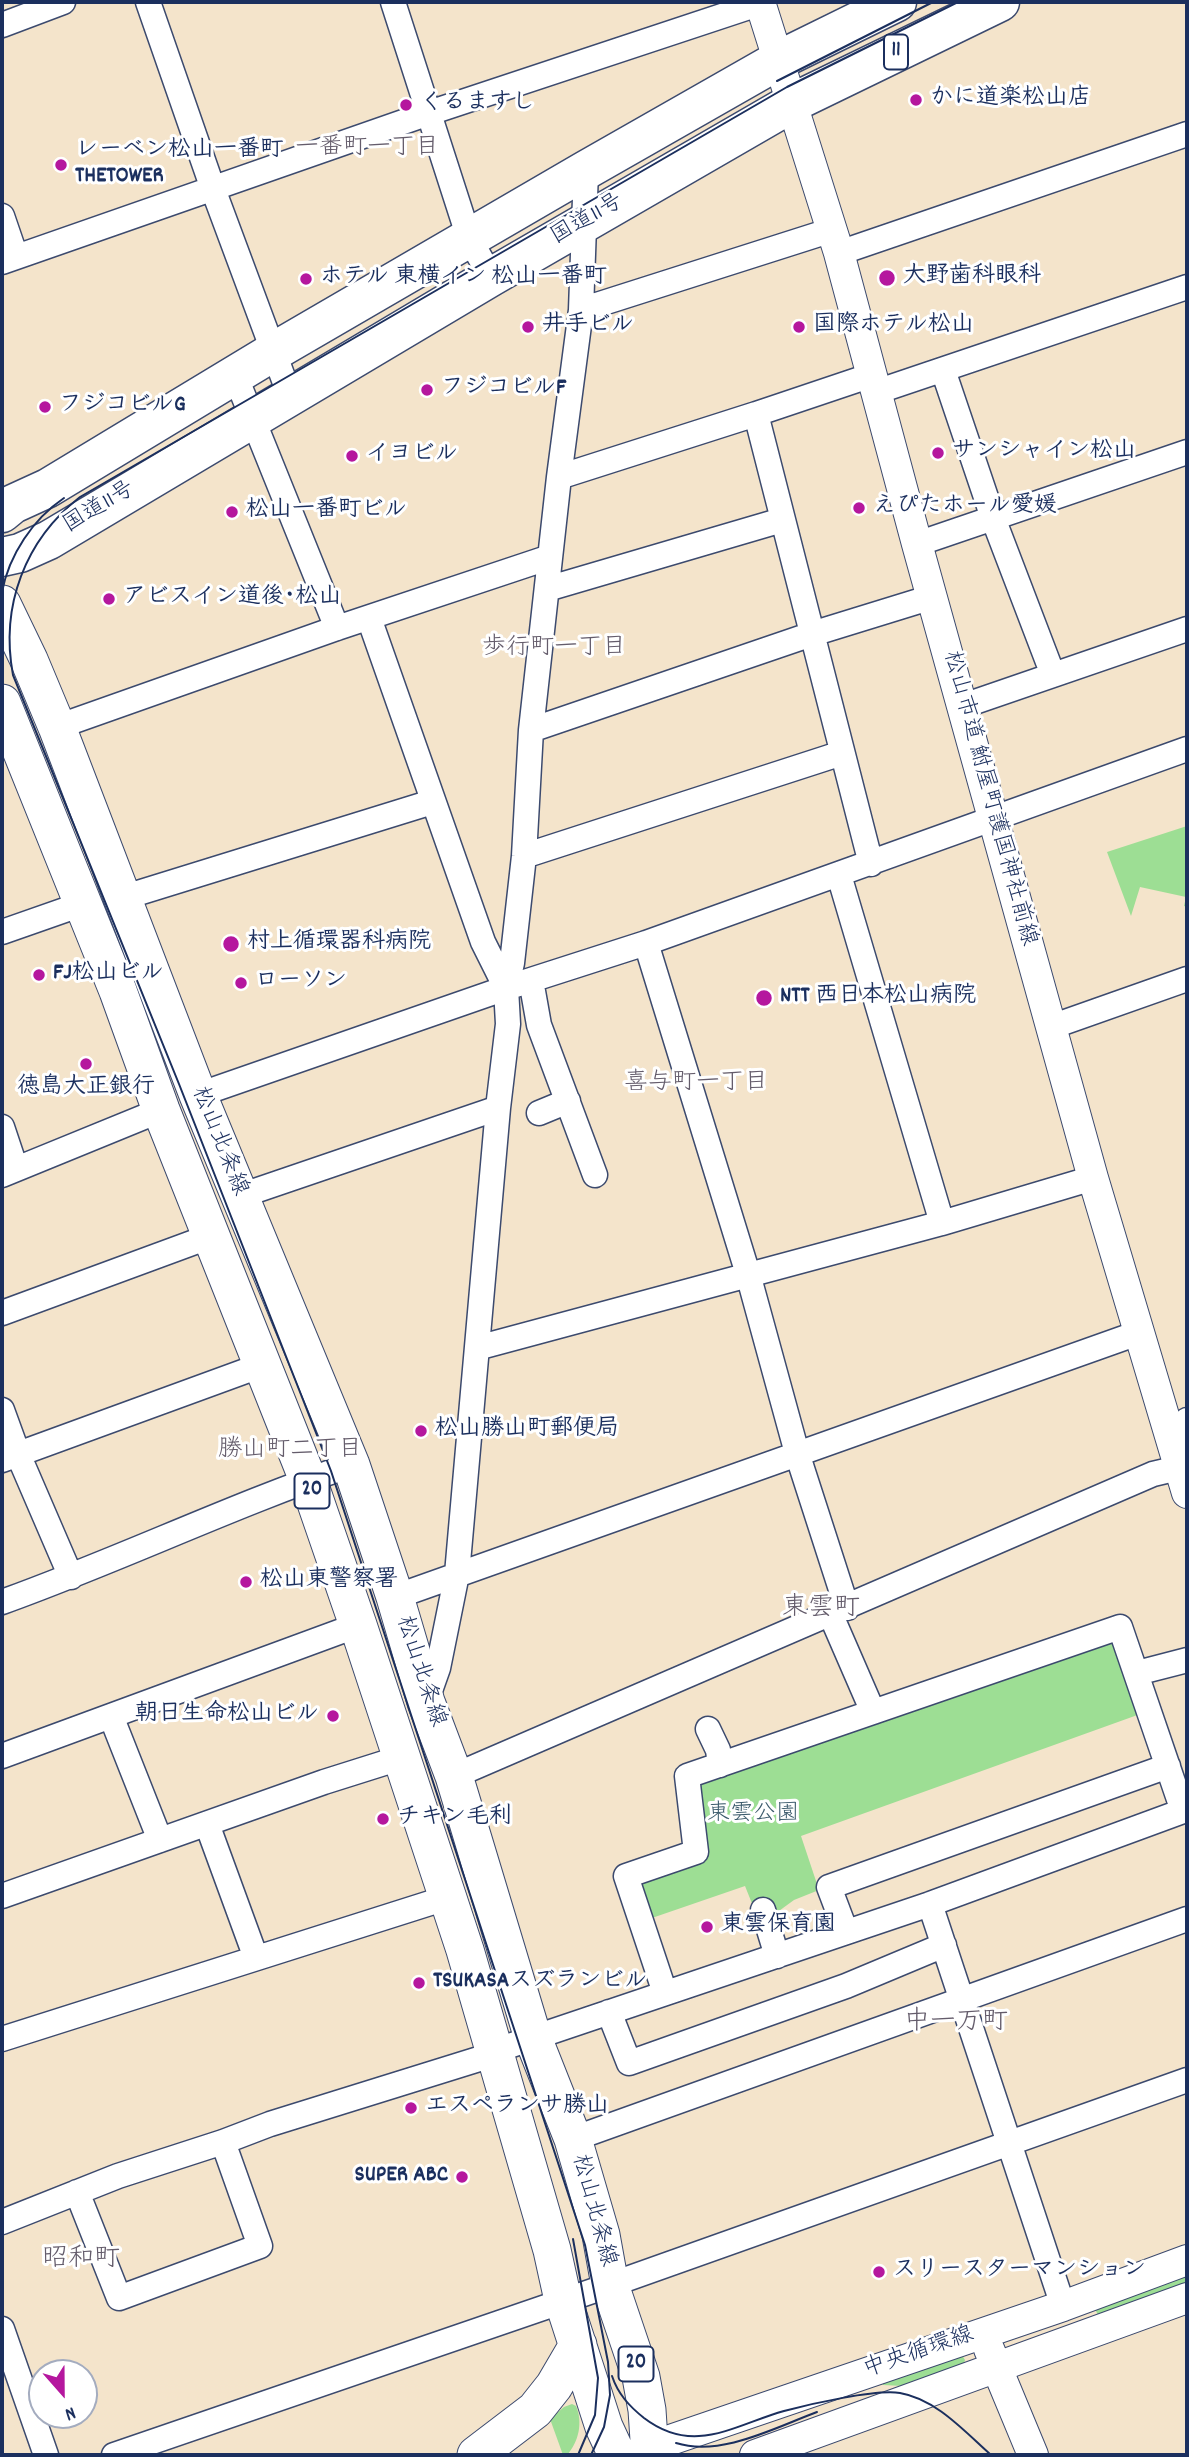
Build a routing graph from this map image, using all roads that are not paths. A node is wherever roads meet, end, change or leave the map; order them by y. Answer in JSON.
{"nodes":[{"id":1,"x":63,"y":2,"type":"edge"},
{"id":2,"x":148,"y":2,"type":"edge"},
{"id":3,"x":393,"y":2,"type":"edge"},
{"id":4,"x":760,"y":2,"type":"edge"},
{"id":5,"x":897,"y":2,"type":"edge"},
{"id":6,"x":1000,"y":2,"type":"edge"},
{"id":7,"x":2,"y":25,"type":"edge"},
{"id":8,"x":779,"y":60,"type":"junction"},
{"id":9,"x":792,"y":103,"type":"junction"},
{"id":10,"x":429,"y":113,"type":"junction"},
{"id":11,"x":1187,"y":134,"type":"edge"},
{"id":12,"x":586,"y":170,"type":"junction"},
{"id":13,"x":213,"y":189,"type":"junction"},
{"id":14,"x":2,"y":216,"type":"edge"},
{"id":15,"x":585,"y":223,"type":"junction"},
{"id":16,"x":470,"y":238,"type":"junction"},
{"id":17,"x":835,"y":241,"type":"junction"},
{"id":18,"x":9,"y":260,"type":"edge"},
{"id":19,"x":491,"y":277,"type":"junction"},
{"id":20,"x":1187,"y":286,"type":"edge"},
{"id":21,"x":581,"y":310,"type":"junction"},
{"id":22,"x":273,"y":352,"type":"junction"},
{"id":23,"x":943,"y":370,"type":"junction"},
{"id":24,"x":235,"y":375,"type":"junction"},
{"id":25,"x":874,"y":384,"type":"junction"},
{"id":26,"x":290,"y":396,"type":"junction"},
{"id":27,"x":756,"y":414,"type":"junction"},
{"id":28,"x":252,"y":418,"type":"junction"},
{"id":29,"x":1187,"y":453,"type":"edge"},
{"id":30,"x":559,"y":477,"type":"junction"},
{"id":31,"x":2,"y":513,"type":"edge"},
{"id":32,"x":993,"y":518,"type":"junction"},
{"id":33,"x":782,"y":520,"type":"junction"},
{"id":34,"x":916,"y":544,"type":"junction"},
{"id":35,"x":2,"y":557,"type":"edge"},
{"id":36,"x":550,"y":557,"type":"junction"},
{"id":37,"x":547,"y":589,"type":"junction"},
{"id":38,"x":932,"y":597,"type":"junction"},
{"id":39,"x":2,"y":604,"type":"edge"},
{"id":40,"x":369,"y":618,"type":"junction"},
{"id":41,"x":337,"y":628,"type":"junction"},
{"id":42,"x":1187,"y":629,"type":"edge"},
{"id":43,"x":812,"y":634,"type":"junction"},
{"id":44,"x":1053,"y":675,"type":"junction"},
{"id":45,"x":963,"y":706,"type":"junction"},
{"id":46,"x":6,"y":724,"type":"edge"},
{"id":47,"x":57,"y":727,"type":"junction"},
{"id":48,"x":531,"y":730,"type":"junction"},
{"id":49,"x":1187,"y":749,"type":"edge"},
{"id":50,"x":842,"y":753,"type":"junction"},
{"id":51,"x":432,"y":802,"type":"junction"},
{"id":52,"x":994,"y":818,"type":"junction"},
{"id":53,"x":524,"y":856,"type":"junction"},
{"id":54,"x":871,"y":864,"type":"junction"},
{"id":55,"x":839,"y":875,"type":"junction"},
{"id":56,"x":122,"y":898,"type":"junction"},
{"id":57,"x":82,"y":904,"type":"junction"},
{"id":58,"x":2,"y":932,"type":"edge"},
{"id":59,"x":646,"y":943,"type":"junction"},
{"id":60,"x":1187,"y":979,"type":"edge"},
{"id":61,"x":531,"y":980,"type":"junction"},
{"id":62,"x":506,"y":988,"type":"junction"},
{"id":63,"x":1051,"y":1027,"type":"junction"},
{"id":64,"x":198,"y":1095,"type":"junction"},
{"id":65,"x":568,"y":1101,"type":"junction"},
{"id":66,"x":498,"y":1108,"type":"junction"},
{"id":67,"x":161,"y":1110,"type":"junction"},
{"id":68,"x":539,"y":1113,"type":"dead end"},
{"id":69,"x":2,"y":1127,"type":"edge"},
{"id":70,"x":9,"y":1172,"type":"edge"},
{"id":71,"x":595,"y":1175,"type":"dead end"},
{"id":72,"x":1093,"y":1178,"type":"junction"},
{"id":73,"x":240,"y":1196,"type":"junction"},
{"id":74,"x":942,"y":1223,"type":"junction"},
{"id":75,"x":211,"y":1236,"type":"junction"},
{"id":76,"x":748,"y":1274,"type":"junction"},
{"id":77,"x":2,"y":1313,"type":"edge"},
{"id":78,"x":1138,"y":1333,"type":"junction"},
{"id":79,"x":477,"y":1348,"type":"junction"},
{"id":80,"x":262,"y":1365,"type":"junction"},
{"id":81,"x":2,"y":1410,"type":"edge"},
{"id":82,"x":1187,"y":1420,"type":"edge"},
{"id":83,"x":797,"y":1453,"type":"junction"},
{"id":84,"x":10,"y":1457,"type":"edge"},
{"id":85,"x":351,"y":1465,"type":"junction"},
{"id":86,"x":1185,"y":1476,"type":"edge"},
{"id":87,"x":308,"y":1480,"type":"junction"},
{"id":88,"x":457,"y":1574,"type":"junction"},
{"id":89,"x":71,"y":1577,"type":"junction"},
{"id":90,"x":395,"y":1597,"type":"junction"},
{"id":91,"x":2,"y":1602,"type":"edge"},
{"id":92,"x":838,"y":1611,"type":"junction"},
{"id":93,"x":358,"y":1625,"type":"junction"},
{"id":94,"x":1187,"y":1660,"type":"edge"},
{"id":95,"x":1137,"y":1673,"type":"junction"},
{"id":96,"x":426,"y":1702,"type":"junction"},
{"id":97,"x":873,"y":1712,"type":"junction"},
{"id":98,"x":111,"y":1716,"type":"junction"},
{"id":99,"x":708,"y":1729,"type":"dead end"},
{"id":100,"x":2,"y":1756,"type":"edge"},
{"id":101,"x":400,"y":1758,"type":"junction"},
{"id":102,"x":720,"y":1765,"type":"junction"},
{"id":103,"x":1168,"y":1766,"type":"junction"},
{"id":104,"x":454,"y":1776,"type":"junction"},
{"id":105,"x":1185,"y":1811,"type":"edge"},
{"id":106,"x":207,"y":1824,"type":"junction"},
{"id":107,"x":160,"y":1840,"type":"junction"},
{"id":108,"x":2,"y":1896,"type":"edge"},
{"id":109,"x":446,"y":1898,"type":"junction"},
{"id":110,"x":930,"y":1904,"type":"junction"},
{"id":111,"x":763,"y":1910,"type":"dead end"},
{"id":112,"x":1187,"y":1919,"type":"edge"},
{"id":113,"x":846,"y":1932,"type":"junction"},
{"id":114,"x":944,"y":1945,"type":"junction"},
{"id":115,"x":777,"y":1956,"type":"junction"},
{"id":116,"x":256,"y":1958,"type":"junction"},
{"id":117,"x":665,"y":1993,"type":"junction"},
{"id":118,"x":961,"y":1999,"type":"junction"},
{"id":119,"x":609,"y":2012,"type":"junction"},
{"id":120,"x":533,"y":2038,"type":"junction"},
{"id":121,"x":2,"y":2039,"type":"edge"},
{"id":122,"x":495,"y":2054,"type":"junction"},
{"id":123,"x":1187,"y":2080,"type":"edge"},
{"id":124,"x":573,"y":2139,"type":"junction"},
{"id":125,"x":223,"y":2142,"type":"junction"},
{"id":126,"x":1009,"y":2143,"type":"junction"},
{"id":127,"x":78,"y":2192,"type":"junction"},
{"id":128,"x":2,"y":2222,"type":"edge"},
{"id":129,"x":1187,"y":2260,"type":"edge"},
{"id":130,"x":610,"y":2285,"type":"junction"},
{"id":131,"x":1187,"y":2298,"type":"edge"},
{"id":132,"x":563,"y":2300,"type":"junction"},
{"id":133,"x":1063,"y":2306,"type":"junction"},
{"id":134,"x":2,"y":2329,"type":"edge"},
{"id":135,"x":983,"y":2332,"type":"junction"},
{"id":136,"x":1075,"y":2339,"type":"junction"},
{"id":137,"x":578,"y":2345,"type":"junction"},
{"id":138,"x":997,"y":2368,"type":"junction"},
{"id":139,"x":636,"y":2453,"type":"edge"},
{"id":140,"x":46,"y":2455,"type":"edge"},
{"id":141,"x":114,"y":2455,"type":"edge"},
{"id":142,"x":476,"y":2455,"type":"edge"},
{"id":143,"x":755,"y":2455,"type":"edge"},
{"id":144,"x":1033,"y":2455,"type":"edge"}],
"edges":[{"from":1,"to":7,"type":"street"},
{"from":2,"to":13,"type":"street"},
{"from":3,"to":10,"type":"street"},
{"from":4,"to":8,"type":"street","name":"松山市道 鮒屋町護国神社前線"},
{"from":4,"to":10,"type":"street"},
{"from":5,"to":8,"type":"highway","name":"国道11号","number":"11"},
{"from":6,"to":9,"type":"highway","name":"国道11号","number":"11"},
{"from":8,"to":9,"type":"street","name":"松山市道 鮒屋町護国神社前線"},
{"from":8,"to":12,"type":"highway","name":"国道11号","number":"11"},
{"from":9,"to":15,"type":"highway","name":"国道11号","number":"11"},
{"from":9,"to":17,"type":"street","name":"松山市道 鮒屋町護国神社前線"},
{"from":10,"to":13,"type":"street"},
{"from":10,"to":16,"type":"street"},
{"from":11,"to":17,"type":"street"},
{"from":12,"to":15,"type":"street"},
{"from":12,"to":16,"type":"highway","name":"国道11号","number":"11"},
{"from":13,"to":18,"type":"street"},
{"from":13,"to":22,"type":"street"},
{"from":14,"to":18,"type":"street"},
{"from":15,"to":19,"type":"highway","name":"国道11号","number":"11"},
{"from":15,"to":21,"type":"street"},
{"from":16,"to":19,"type":"street"},
{"from":16,"to":22,"type":"highway","name":"国道11号","number":"11"},
{"from":17,"to":21,"type":"street"},
{"from":17,"to":25,"type":"street","name":"松山市道 鮒屋町護国神社前線"},
{"from":19,"to":26,"type":"highway","name":"国道11号","number":"11"},
{"from":20,"to":23,"type":"street"},
{"from":21,"to":30,"type":"street"},
{"from":22,"to":24,"type":"highway","name":"国道11号","number":"11"},
{"from":22,"to":26,"type":"street"},
{"from":23,"to":25,"type":"street"},
{"from":23,"to":32,"type":"street"},
{"from":24,"to":28,"type":"street"},
{"from":24,"to":31,"type":"highway","name":"国道11号","number":"11"},
{"from":25,"to":27,"type":"street"},
{"from":25,"to":34,"type":"street","name":"松山市道 鮒屋町護国神社前線"},
{"from":26,"to":28,"type":"highway","name":"国道11号","number":"11"},
{"from":27,"to":30,"type":"street"},
{"from":27,"to":33,"type":"street"},
{"from":28,"to":35,"type":"highway","name":"国道11号","number":"11"},
{"from":28,"to":41,"type":"street"},
{"from":29,"to":32,"type":"street"},
{"from":30,"to":36,"type":"street"},
{"from":32,"to":34,"type":"street"},
{"from":32,"to":44,"type":"street"},
{"from":33,"to":37,"type":"street"},
{"from":33,"to":43,"type":"street"},
{"from":34,"to":38,"type":"street","name":"松山市道 鮒屋町護国神社前線"},
{"from":36,"to":37,"type":"street"},
{"from":36,"to":40,"type":"street"},
{"from":37,"to":48,"type":"street"},
{"from":38,"to":43,"type":"street"},
{"from":38,"to":45,"type":"street","name":"松山市道 鮒屋町護国神社前線"},
{"from":39,"to":47,"type":"main road","name":"松山北条線","number":"20"},
{"from":40,"to":41,"type":"street"},
{"from":40,"to":51,"type":"street"},
{"from":41,"to":47,"type":"street"},
{"from":42,"to":44,"type":"street"},
{"from":43,"to":48,"type":"street"},
{"from":43,"to":50,"type":"street"},
{"from":44,"to":45,"type":"street"},
{"from":45,"to":52,"type":"street","name":"松山市道 鮒屋町護国神社前線"},
{"from":46,"to":57,"type":"main road","name":"松山北条線","number":"20"},
{"from":47,"to":56,"type":"main road","name":"松山北条線","number":"20"},
{"from":48,"to":53,"type":"street"},
{"from":49,"to":52,"type":"street"},
{"from":50,"to":53,"type":"street"},
{"from":50,"to":54,"type":"street"},
{"from":51,"to":56,"type":"street"},
{"from":51,"to":62,"type":"street"},
{"from":52,"to":54,"type":"street"},
{"from":52,"to":63,"type":"street","name":"松山市道 鮒屋町護国神社前線"},
{"from":53,"to":62,"type":"street"},
{"from":54,"to":55,"type":"street"},
{"from":55,"to":59,"type":"street"},
{"from":55,"to":74,"type":"street"},
{"from":56,"to":64,"type":"main road","name":"松山北条線","number":"20"},
{"from":57,"to":58,"type":"street"},
{"from":57,"to":67,"type":"main road","name":"松山北条線","number":"20"},
{"from":59,"to":61,"type":"street"},
{"from":59,"to":76,"type":"street"},
{"from":60,"to":63,"type":"street"},
{"from":61,"to":62,"type":"street"},
{"from":61,"to":65,"type":"street"},
{"from":62,"to":64,"type":"street"},
{"from":62,"to":66,"type":"street"},
{"from":63,"to":72,"type":"street","name":"松山市道 鮒屋町護国神社前線"},
{"from":64,"to":73,"type":"main road","name":"松山北条線","number":"20"},
{"from":65,"to":68,"type":"street"},
{"from":65,"to":71,"type":"street"},
{"from":66,"to":73,"type":"street"},
{"from":66,"to":79,"type":"street"},
{"from":67,"to":70,"type":"street"},
{"from":67,"to":75,"type":"main road","name":"松山北条線","number":"20"},
{"from":69,"to":70,"type":"street"},
{"from":72,"to":74,"type":"street"},
{"from":72,"to":78,"type":"street","name":"松山市道 鮒屋町護国神社前線"},
{"from":73,"to":85,"type":"main road","name":"松山北条線","number":"20"},
{"from":74,"to":76,"type":"street"},
{"from":75,"to":77,"type":"street"},
{"from":75,"to":80,"type":"main road","name":"松山北条線","number":"20"},
{"from":76,"to":79,"type":"street"},
{"from":76,"to":83,"type":"street"},
{"from":78,"to":83,"type":"street"},
{"from":78,"to":86,"type":"street","name":"松山市道 鮒屋町護国神社前線"},
{"from":79,"to":88,"type":"street"},
{"from":80,"to":84,"type":"street"},
{"from":80,"to":87,"type":"main road","name":"松山北条線","number":"20"},
{"from":81,"to":84,"type":"street"},
{"from":82,"to":86,"type":"street"},
{"from":83,"to":88,"type":"street"},
{"from":83,"to":92,"type":"street"},
{"from":84,"to":89,"type":"street"},
{"from":85,"to":87,"type":"street"},
{"from":85,"to":90,"type":"main road","name":"松山北条線","number":"20"},
{"from":86,"to":92,"type":"street"},
{"from":87,"to":89,"type":"street"},
{"from":87,"to":93,"type":"main road","name":"松山北条線","number":"20"},
{"from":88,"to":90,"type":"street"},
{"from":88,"to":96,"type":"street"},
{"from":89,"to":91,"type":"street"},
{"from":90,"to":96,"type":"main road","name":"松山北条線","number":"20"},
{"from":92,"to":97,"type":"street"},
{"from":92,"to":104,"type":"street"},
{"from":93,"to":98,"type":"street"},
{"from":93,"to":101,"type":"main road","name":"松山北条線","number":"20"},
{"from":94,"to":95,"type":"street"},
{"from":95,"to":97,"type":"street"},
{"from":95,"to":103,"type":"street"},
{"from":96,"to":104,"type":"main road","name":"松山北条線","number":"20"},
{"from":97,"to":102,"type":"street"},
{"from":98,"to":100,"type":"street"},
{"from":98,"to":107,"type":"street"},
{"from":99,"to":102,"type":"street"},
{"from":101,"to":106,"type":"street"},
{"from":101,"to":109,"type":"main road","name":"松山北条線","number":"20"},
{"from":102,"to":117,"type":"street"},
{"from":103,"to":105,"type":"street"},
{"from":103,"to":113,"type":"street"},
{"from":104,"to":120,"type":"main road","name":"松山北条線","number":"20"},
{"from":105,"to":110,"type":"street"},
{"from":106,"to":107,"type":"street"},
{"from":106,"to":116,"type":"street"},
{"from":107,"to":108,"type":"street"},
{"from":109,"to":116,"type":"street"},
{"from":109,"to":122,"type":"main road","name":"松山北条線","number":"20"},
{"from":110,"to":113,"type":"street"},
{"from":110,"to":114,"type":"street"},
{"from":111,"to":115,"type":"street"},
{"from":112,"to":118,"type":"street"},
{"from":113,"to":115,"type":"street"},
{"from":114,"to":118,"type":"street"},
{"from":114,"to":119,"type":"street"},
{"from":115,"to":117,"type":"street"},
{"from":116,"to":121,"type":"street"},
{"from":117,"to":119,"type":"street"},
{"from":118,"to":124,"type":"street"},
{"from":118,"to":126,"type":"street"},
{"from":119,"to":120,"type":"street"},
{"from":120,"to":122,"type":"street"},
{"from":120,"to":124,"type":"main road","name":"松山北条線","number":"20"},
{"from":122,"to":125,"type":"street"},
{"from":122,"to":132,"type":"main road","name":"松山北条線","number":"20"},
{"from":123,"to":126,"type":"street"},
{"from":124,"to":130,"type":"main road","name":"松山北条線","number":"20"},
{"from":125,"to":127,"type":"street"},
{"from":125,"to":127,"type":"street"},
{"from":126,"to":130,"type":"street"},
{"from":126,"to":133,"type":"street"},
{"from":127,"to":128,"type":"street"},
{"from":129,"to":133,"type":"street","name":"中央循環線"},
{"from":130,"to":132,"type":"street"},
{"from":130,"to":139,"type":"main road","name":"松山北条線","number":"20"},
{"from":131,"to":136,"type":"street","name":"中央循環線"},
{"from":132,"to":137,"type":"main road","name":"松山北条線","number":"20"},
{"from":132,"to":141,"type":"street"},
{"from":133,"to":135,"type":"street","name":"中央循環線"},
{"from":133,"to":136,"type":"street"},
{"from":134,"to":140,"type":"street"},
{"from":135,"to":138,"type":"street"},
{"from":135,"to":139,"type":"street","name":"中央循環線"},
{"from":136,"to":138,"type":"street","name":"中央循環線"},
{"from":137,"to":139,"type":"main road","name":"松山北条線","number":"20"},
{"from":137,"to":142,"type":"main road"},
{"from":138,"to":143,"type":"street","name":"中央循環線"},
{"from":138,"to":144,"type":"street"}]}
